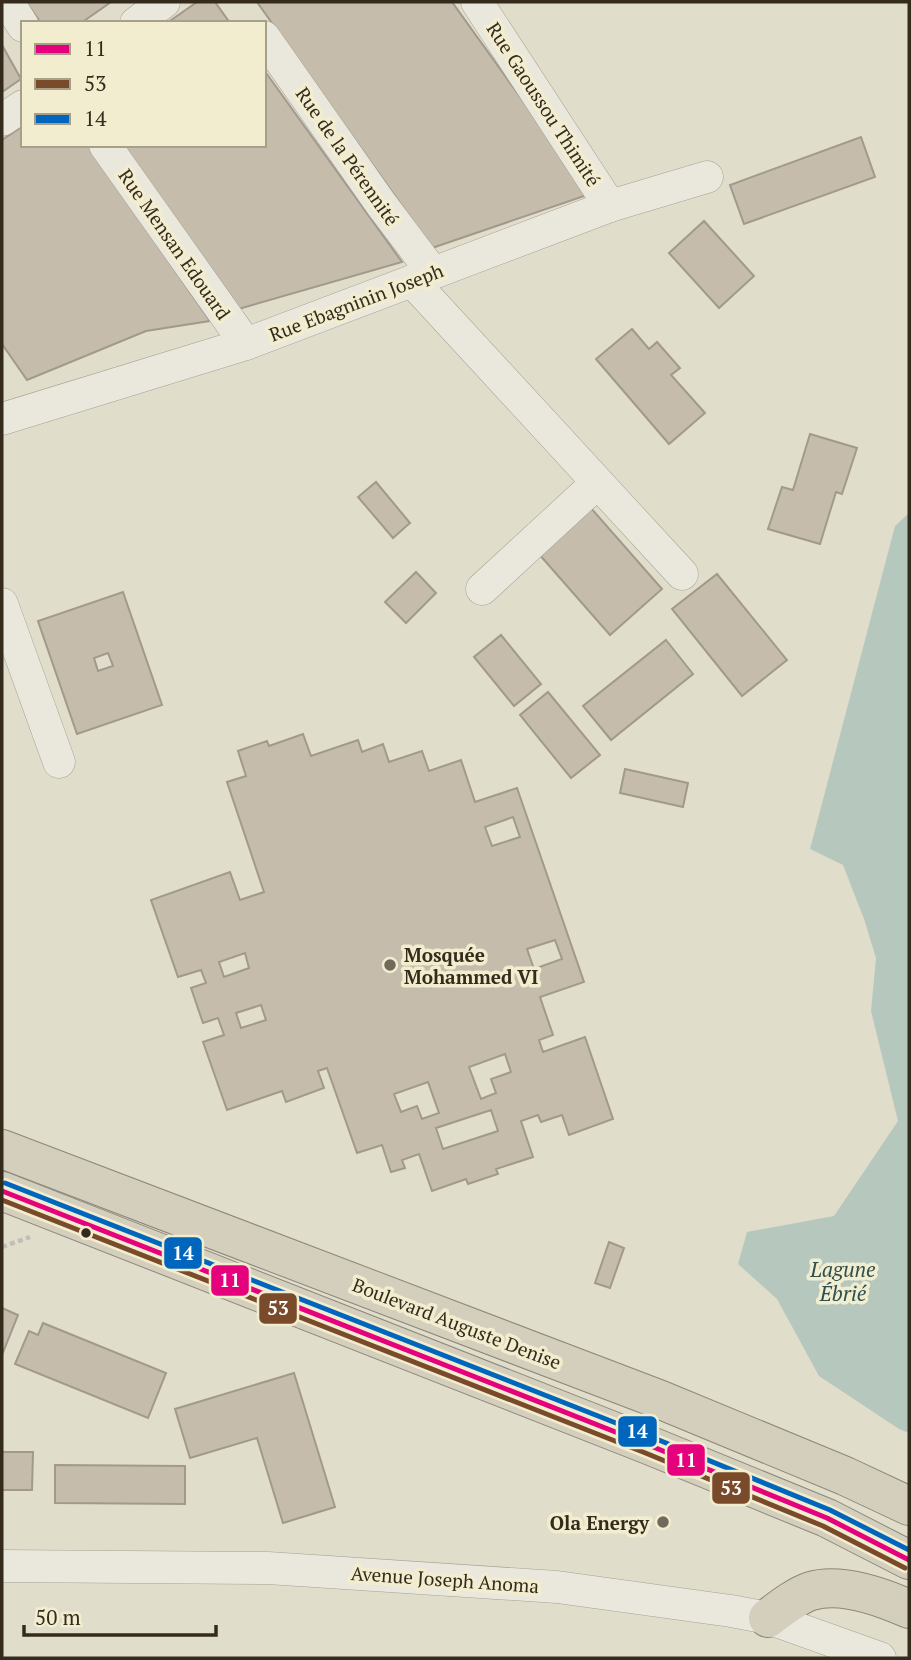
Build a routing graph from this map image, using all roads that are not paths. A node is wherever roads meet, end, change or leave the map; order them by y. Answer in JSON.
{"nodes":[{"id":1,"x":8,"y":2,"type":"edge"},
{"id":2,"x":164,"y":2,"type":"edge"},
{"id":3,"x":477,"y":2,"type":"edge"},
{"id":4,"x":139,"y":21,"type":"edge"},
{"id":5,"x":21,"y":23,"type":"edge"},
{"id":6,"x":266,"y":40,"type":"edge"},
{"id":7,"x":21,"y":107,"type":"edge"},
{"id":8,"x":2,"y":120,"type":"edge"},
{"id":9,"x":106,"y":147,"type":"edge"},
{"id":10,"x":707,"y":177,"type":"dead end"},
{"id":11,"x":610,"y":206,"type":"junction"},
{"id":12,"x":422,"y":277,"type":"junction"},
{"id":13,"x":246,"y":344,"type":"junction"},
{"id":14,"x":2,"y":419,"type":"edge"},
{"id":15,"x":597,"y":483,"type":"junction"},
{"id":16,"x":682,"y":574,"type":"dead end"},
{"id":17,"x":482,"y":589,"type":"dead end"},
{"id":18,"x":2,"y":604,"type":"edge"},
{"id":19,"x":59,"y":762,"type":"dead end"},
{"id":20,"x":2,"y":1149,"type":"edge"},
{"id":21,"x":2,"y":1191,"type":"edge"},
{"id":22,"x":909,"y":1506,"type":"edge"},
{"id":23,"x":909,"y":1560,"type":"edge"},
{"id":24,"x":2,"y":1566,"type":"edge"},
{"id":25,"x":909,"y":1609,"type":"edge"},
{"id":26,"x":768,"y":1618,"type":"junction"},
{"id":27,"x":880,"y":1658,"type":"edge"}],
"edges":[{"from":1,"to":5,"type":"street"},
{"from":2,"to":4,"type":"street"},
{"from":3,"to":11,"type":"street","name":"Rue Gaoussou Thimité"},
{"from":6,"to":12,"type":"street","name":"Rue de la Pérennité"},
{"from":7,"to":8,"type":"street"},
{"from":9,"to":13,"type":"street","name":"Rue Mensan Edouard"},
{"from":10,"to":11,"type":"street","name":"Rue Ebagninin Joseph"},
{"from":11,"to":12,"type":"street","name":"Rue Ebagninin Joseph"},
{"from":12,"to":13,"type":"street","name":"Rue Ebagninin Joseph"},
{"from":12,"to":15,"type":"street","name":"Rue de la Pérennité"},
{"from":13,"to":14,"type":"street","name":"Rue Ebagninin Joseph"},
{"from":15,"to":16,"type":"street","name":"Rue de la Pérennité"},
{"from":15,"to":17,"type":"street"},
{"from":18,"to":19,"type":"street"},
{"from":20,"to":22,"type":"highway","name":"Boulevard Auguste Denise"},
{"from":21,"to":23,"type":"highway"},
{"from":24,"to":26,"type":"street","name":"Avenue Joseph Anoma"},
{"from":25,"to":26,"type":"highway"},
{"from":26,"to":27,"type":"street","name":"Avenue Joseph Anoma"}]}
